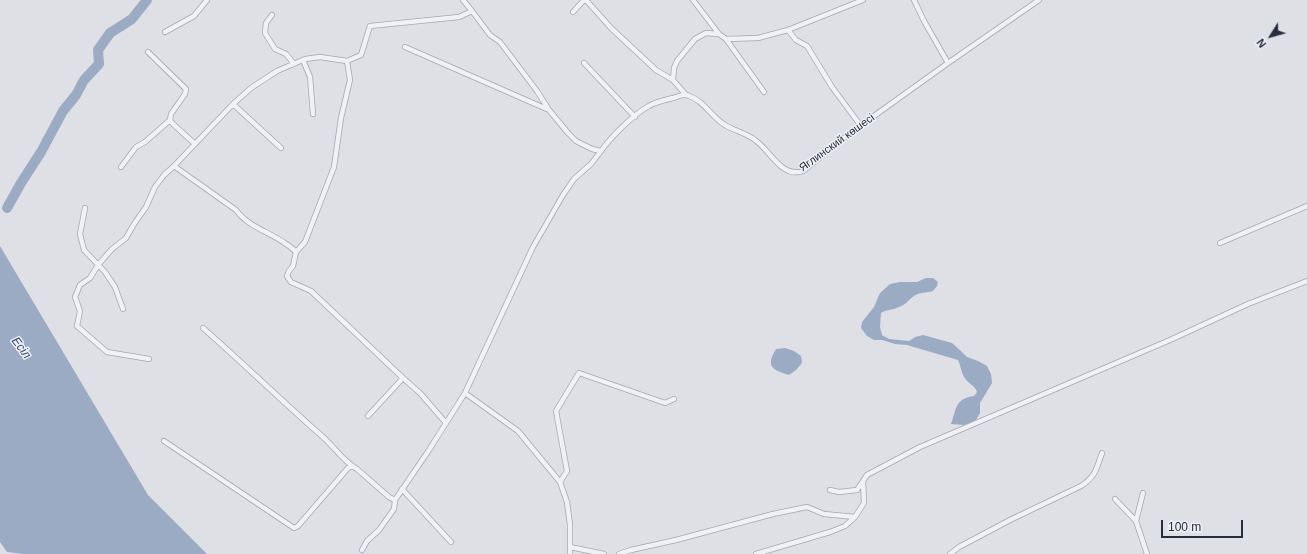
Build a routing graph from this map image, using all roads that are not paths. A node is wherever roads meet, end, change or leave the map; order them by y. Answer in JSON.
{"nodes":[{"id":1,"x":207,"y":0,"type":"edge"},
{"id":2,"x":463,"y":0,"type":"edge"},
{"id":3,"x":585,"y":0,"type":"edge"},
{"id":4,"x":693,"y":0,"type":"edge"},
{"id":5,"x":863,"y":0,"type":"edge"},
{"id":6,"x":914,"y":0,"type":"edge"},
{"id":7,"x":1039,"y":0,"type":"edge"},
{"id":8,"x":472,"y":11,"type":"junction"},
{"id":9,"x":573,"y":12,"type":"dead end"},
{"id":10,"x":272,"y":15,"type":"dead end"},
{"id":11,"x":788,"y":30,"type":"junction"},
{"id":12,"x":165,"y":32,"type":"dead end"},
{"id":13,"x":718,"y":34,"type":"junction"},
{"id":14,"x":726,"y":39,"type":"junction"},
{"id":15,"x":405,"y":47,"type":"dead end"},
{"id":16,"x":148,"y":52,"type":"dead end"},
{"id":17,"x":302,"y":60,"type":"junction"},
{"id":18,"x":348,"y":62,"type":"junction"},
{"id":19,"x":584,"y":63,"type":"dead end"},
{"id":20,"x":948,"y":63,"type":"junction"},
{"id":21,"x":294,"y":64,"type":"junction"},
{"id":22,"x":673,"y":80,"type":"junction"},
{"id":23,"x":764,"y":92,"type":"dead end"},
{"id":24,"x":686,"y":95,"type":"junction"},
{"id":25,"x":233,"y":104,"type":"junction"},
{"id":26,"x":549,"y":110,"type":"junction"},
{"id":27,"x":313,"y":114,"type":"dead end"},
{"id":28,"x":634,"y":117,"type":"junction"},
{"id":29,"x":170,"y":120,"type":"junction"},
{"id":30,"x":861,"y":126,"type":"junction"},
{"id":31,"x":195,"y":144,"type":"junction"},
{"id":32,"x":281,"y":148,"type":"dead end"},
{"id":33,"x":601,"y":151,"type":"junction"},
{"id":34,"x":174,"y":166,"type":"junction"},
{"id":35,"x":121,"y":168,"type":"dead end"},
{"id":36,"x":1307,"y":206,"type":"edge"},
{"id":37,"x":85,"y":208,"type":"dead end"},
{"id":38,"x":1220,"y":243,"type":"dead end"},
{"id":39,"x":296,"y":252,"type":"junction"},
{"id":40,"x":98,"y":265,"type":"junction"},
{"id":41,"x":1307,"y":281,"type":"edge"},
{"id":42,"x":123,"y":309,"type":"dead end"},
{"id":43,"x":203,"y":328,"type":"dead end"},
{"id":44,"x":149,"y":359,"type":"dead end"},
{"id":45,"x":403,"y":378,"type":"junction"},
{"id":46,"x":465,"y":393,"type":"junction"},
{"id":47,"x":674,"y":399,"type":"dead end"},
{"id":48,"x":368,"y":416,"type":"dead end"},
{"id":49,"x":446,"y":423,"type":"junction"},
{"id":50,"x":164,"y":441,"type":"dead end"},
{"id":51,"x":1102,"y":453,"type":"dead end"},
{"id":52,"x":351,"y":466,"type":"junction"},
{"id":53,"x":863,"y":481,"type":"junction"},
{"id":54,"x":560,"y":482,"type":"junction"},
{"id":55,"x":402,"y":489,"type":"junction"},
{"id":56,"x":830,"y":490,"type":"dead end"},
{"id":57,"x":1142,"y":493,"type":"dead end"},
{"id":58,"x":1114,"y":499,"type":"dead end"},
{"id":59,"x":394,"y":500,"type":"junction"},
{"id":60,"x":855,"y":517,"type":"junction"},
{"id":61,"x":1136,"y":521,"type":"junction"},
{"id":62,"x":451,"y":542,"type":"dead end"},
{"id":63,"x":570,"y":547,"type":"junction"},
{"id":64,"x":362,"y":550,"type":"dead end"},
{"id":65,"x":570,"y":554,"type":"edge"},
{"id":66,"x":604,"y":554,"type":"edge"},
{"id":67,"x":619,"y":554,"type":"edge"},
{"id":68,"x":756,"y":554,"type":"edge"},
{"id":69,"x":950,"y":554,"type":"edge"},
{"id":70,"x":1146,"y":554,"type":"edge"}],
"edges":[{"from":1,"to":12,"type":"street"},
{"from":2,"to":8,"type":"street"},
{"from":3,"to":9,"type":"street"},
{"from":3,"to":22,"type":"street","name":"Яглинский көшесі"},
{"from":4,"to":13,"type":"street"},
{"from":5,"to":11,"type":"street"},
{"from":6,"to":20,"type":"street"},
{"from":7,"to":20,"type":"street","name":"Яглинский көшесі"},
{"from":8,"to":18,"type":"street"},
{"from":8,"to":26,"type":"street"},
{"from":10,"to":21,"type":"street"},
{"from":11,"to":14,"type":"street"},
{"from":11,"to":30,"type":"street"},
{"from":13,"to":14,"type":"street"},
{"from":13,"to":22,"type":"street"},
{"from":14,"to":23,"type":"street"},
{"from":15,"to":26,"type":"street"},
{"from":16,"to":29,"type":"street"},
{"from":17,"to":18,"type":"street"},
{"from":17,"to":21,"type":"street"},
{"from":17,"to":27,"type":"street"},
{"from":18,"to":39,"type":"street"},
{"from":19,"to":28,"type":"street"},
{"from":20,"to":30,"type":"street","name":"Яглинский көшесі"},
{"from":21,"to":25,"type":"street"},
{"from":22,"to":24,"type":"street","name":"Яглинский көшесі"},
{"from":24,"to":28,"type":"street"},
{"from":24,"to":30,"type":"street","name":"Яглинский көшесі"},
{"from":25,"to":31,"type":"street"},
{"from":25,"to":32,"type":"street"},
{"from":26,"to":33,"type":"street"},
{"from":28,"to":33,"type":"street"},
{"from":29,"to":31,"type":"street"},
{"from":29,"to":35,"type":"street"},
{"from":31,"to":34,"type":"street"},
{"from":33,"to":46,"type":"street"},
{"from":34,"to":39,"type":"street"},
{"from":34,"to":40,"type":"street"},
{"from":36,"to":38,"type":"street"},
{"from":37,"to":40,"type":"street"},
{"from":39,"to":45,"type":"street"},
{"from":40,"to":42,"type":"street"},
{"from":40,"to":44,"type":"street"},
{"from":41,"to":53,"type":"street"},
{"from":43,"to":52,"type":"street"},
{"from":45,"to":48,"type":"street"},
{"from":45,"to":49,"type":"street"},
{"from":46,"to":49,"type":"street"},
{"from":46,"to":54,"type":"street"},
{"from":47,"to":54,"type":"street"},
{"from":49,"to":55,"type":"street"},
{"from":50,"to":52,"type":"street"},
{"from":51,"to":69,"type":"street"},
{"from":52,"to":59,"type":"street"},
{"from":53,"to":56,"type":"street"},
{"from":53,"to":60,"type":"street"},
{"from":54,"to":63,"type":"street"},
{"from":55,"to":59,"type":"street"},
{"from":55,"to":62,"type":"street"},
{"from":57,"to":61,"type":"street"},
{"from":58,"to":61,"type":"street"},
{"from":59,"to":64,"type":"street"},
{"from":60,"to":67,"type":"street"},
{"from":60,"to":68,"type":"street"},
{"from":61,"to":70,"type":"street"},
{"from":63,"to":65,"type":"street"},
{"from":63,"to":66,"type":"street"}]}
